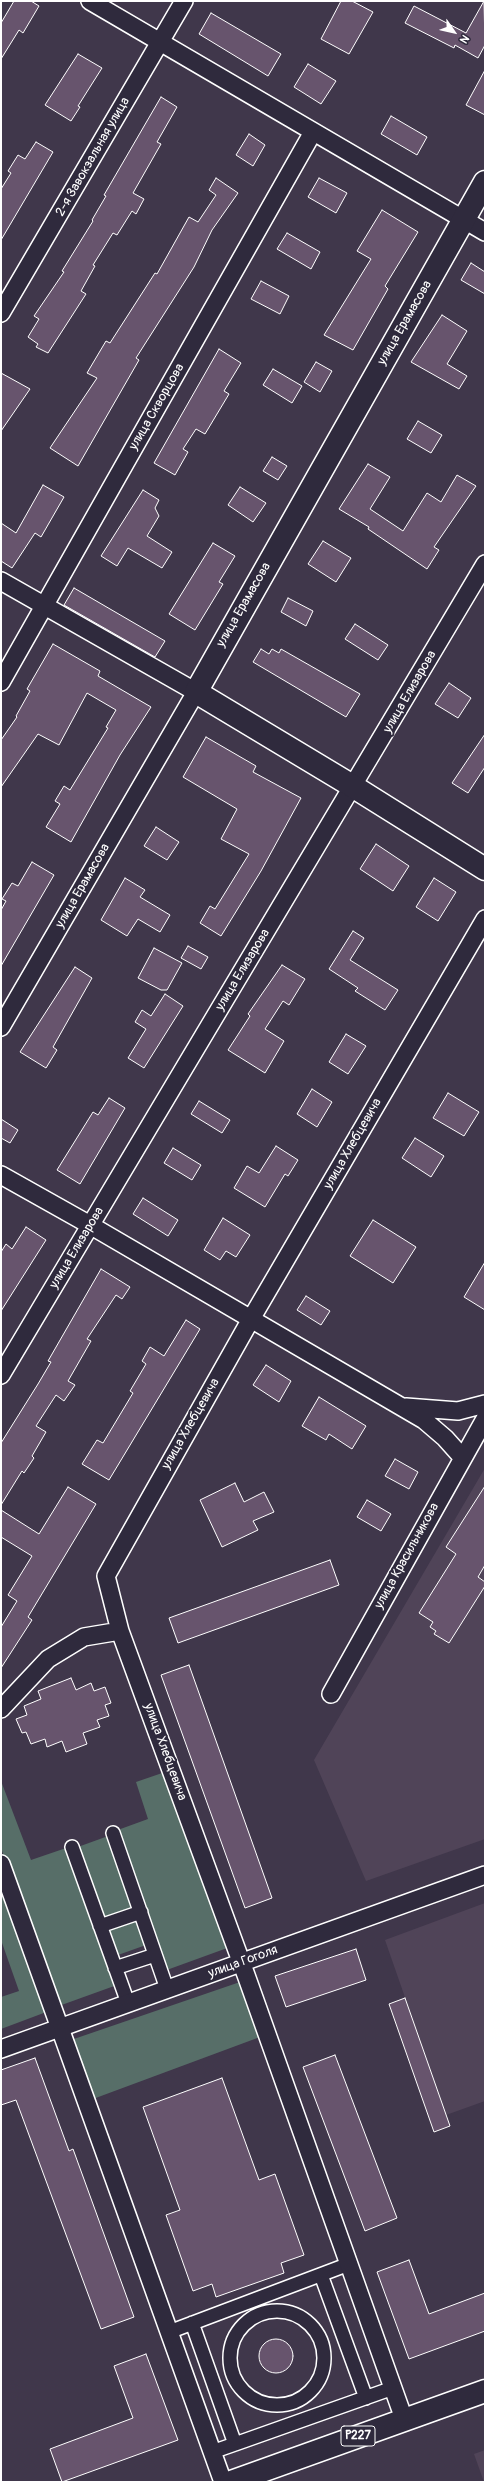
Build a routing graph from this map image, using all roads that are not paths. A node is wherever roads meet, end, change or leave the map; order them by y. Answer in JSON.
{"nodes":[{"id":1,"x":90,"y":1,"type":"edge"},
{"id":2,"x":184,"y":1,"type":"edge"},
{"id":3,"x":160,"y":43,"type":"junction"},
{"id":4,"x":313,"y":132,"type":"junction"},
{"id":5,"x":485,"y":182,"type":"edge"},
{"id":6,"x":464,"y":219,"type":"junction"},
{"id":7,"x":485,"y":232,"type":"edge"},
{"id":8,"x":1,"y":313,"type":"edge"},
{"id":9,"x":485,"y":564,"type":"edge"},
{"id":10,"x":1,"y":580,"type":"edge"},
{"id":11,"x":44,"y":606,"type":"junction"},
{"id":12,"x":1,"y":682,"type":"edge"},
{"id":13,"x":196,"y":692,"type":"junction"},
{"id":14,"x":354,"y":787,"type":"junction"},
{"id":15,"x":485,"y":869,"type":"edge"},
{"id":16,"x":485,"y":919,"type":"edge"},
{"id":17,"x":1,"y":1027,"type":"edge"},
{"id":18,"x":1,"y":1175,"type":"edge"},
{"id":19,"x":90,"y":1225,"type":"junction"},
{"id":20,"x":251,"y":1319,"type":"junction"},
{"id":21,"x":1,"y":1375,"type":"edge"},
{"id":22,"x":485,"y":1404,"type":"edge"},
{"id":23,"x":399,"y":1405,"type":"junction"},
{"id":24,"x":485,"y":1419,"type":"edge"},
{"id":25,"x":462,"y":1457,"type":"junction"},
{"id":26,"x":120,"y":1631,"type":"junction"},
{"id":27,"x":331,"y":1694,"type":"dead end"},
{"id":28,"x":1,"y":1709,"type":"edge"},
{"id":29,"x":113,"y":1833,"type":"dead end"},
{"id":30,"x":72,"y":1847,"type":"dead end"},
{"id":31,"x":1,"y":1864,"type":"edge"},
{"id":32,"x":485,"y":1875,"type":"edge"},
{"id":33,"x":140,"y":1912,"type":"junction"},
{"id":34,"x":100,"y":1926,"type":"junction"},
{"id":35,"x":155,"y":1955,"type":"junction"},
{"id":36,"x":242,"y":1962,"type":"junction"},
{"id":37,"x":115,"y":1968,"type":"junction"},
{"id":38,"x":167,"y":1989,"type":"junction"},
{"id":39,"x":128,"y":2003,"type":"junction"},
{"id":40,"x":58,"y":2028,"type":"junction"},
{"id":41,"x":1,"y":2049,"type":"edge"},
{"id":42,"x":349,"y":2264,"type":"junction"},
{"id":43,"x":321,"y":2275,"type":"junction"},
{"id":44,"x":255,"y":2300,"type":"junction"},
{"id":45,"x":260,"y":2314,"type":"junction"},
{"id":46,"x":192,"y":2324,"type":"junction"},
{"id":47,"x":170,"y":2332,"type":"junction"},
{"id":48,"x":393,"y":2388,"type":"junction"},
{"id":49,"x":485,"y":2391,"type":"edge"},
{"id":50,"x":366,"y":2398,"type":"junction"},
{"id":51,"x":295,"y":2402,"type":"junction"},
{"id":52,"x":404,"y":2419,"type":"junction"},
{"id":53,"x":301,"y":2420,"type":"junction"},
{"id":54,"x":235,"y":2444,"type":"junction"},
{"id":55,"x":212,"y":2452,"type":"junction"},
{"id":56,"x":223,"y":2482,"type":"edge"},
{"id":57,"x":231,"y":2482,"type":"edge"}],
"edges":[{"from":1,"to":3,"type":"street"},
{"from":2,"to":3,"type":"street","name":"2-я Завокзальная улица"},
{"from":3,"to":4,"type":"street"},
{"from":3,"to":8,"type":"street","name":"2-я Завокзальная улица"},
{"from":4,"to":6,"type":"street"},
{"from":4,"to":11,"type":"street","name":"улица Скворцова"},
{"from":5,"to":6,"type":"main road","name":"улица Ерамасова"},
{"from":6,"to":7,"type":"street"},
{"from":6,"to":13,"type":"main road","name":"улица Ерамасова"},
{"from":9,"to":14,"type":"street","name":"улица Елизарова"},
{"from":10,"to":11,"type":"street"},
{"from":11,"to":12,"type":"street","name":"улица Скворцова"},
{"from":11,"to":13,"type":"street"},
{"from":13,"to":14,"type":"main road"},
{"from":13,"to":17,"type":"street","name":"улица Ерамасова"},
{"from":14,"to":15,"type":"main road"},
{"from":14,"to":19,"type":"street","name":"улица Елизарова"},
{"from":16,"to":20,"type":"street","name":"улица Хлебцевича"},
{"from":18,"to":19,"type":"street"},
{"from":19,"to":20,"type":"street"},
{"from":19,"to":21,"type":"street","name":"улица Елизарова"},
{"from":20,"to":23,"type":"street"},
{"from":20,"to":26,"type":"street","name":"улица Хлебцевича"},
{"from":22,"to":23,"type":"street"},
{"from":23,"to":25,"type":"street"},
{"from":24,"to":25,"type":"street","name":"улица Красильникова"},
{"from":25,"to":27,"type":"street","name":"улица Красильникова"},
{"from":26,"to":28,"type":"street"},
{"from":26,"to":36,"type":"street","name":"улица Хлебцевича"},
{"from":29,"to":33,"type":"street"},
{"from":30,"to":34,"type":"street"},
{"from":31,"to":40,"type":"street"},
{"from":32,"to":36,"type":"street","name":"улица Гоголя"},
{"from":33,"to":34,"type":"street"},
{"from":33,"to":35,"type":"street"},
{"from":34,"to":37,"type":"street"},
{"from":35,"to":37,"type":"street"},
{"from":35,"to":38,"type":"street"},
{"from":36,"to":38,"type":"street","name":"улица Гоголя"},
{"from":36,"to":42,"type":"street","name":"улица Хлебцевича"},
{"from":37,"to":39,"type":"street"},
{"from":38,"to":39,"type":"street","name":"улица Гоголя"},
{"from":39,"to":40,"type":"street","name":"улица Гоголя"},
{"from":40,"to":41,"type":"street","name":"улица Гоголя"},
{"from":40,"to":47,"type":"street"},
{"from":42,"to":43,"type":"street"},
{"from":42,"to":48,"type":"street","name":"улица Хлебцевича"},
{"from":43,"to":44,"type":"street"},
{"from":43,"to":50,"type":"street"},
{"from":44,"to":45,"type":"street"},
{"from":44,"to":46,"type":"street"},
{"from":45,"to":51,"type":"street"},
{"from":45,"to":51,"type":"street"},
{"from":46,"to":47,"type":"street"},
{"from":46,"to":54,"type":"street"},
{"from":47,"to":55,"type":"street"},
{"from":48,"to":50,"type":"street"},
{"from":48,"to":52,"type":"street","name":"улица Хлебцевича"},
{"from":49,"to":52,"type":"main road","number":"Р227"},
{"from":50,"to":53,"type":"street"},
{"from":51,"to":53,"type":"street"},
{"from":52,"to":57,"type":"main road","number":"Р227"},
{"from":53,"to":54,"type":"street"},
{"from":54,"to":55,"type":"street"},
{"from":55,"to":56,"type":"street"}]}
